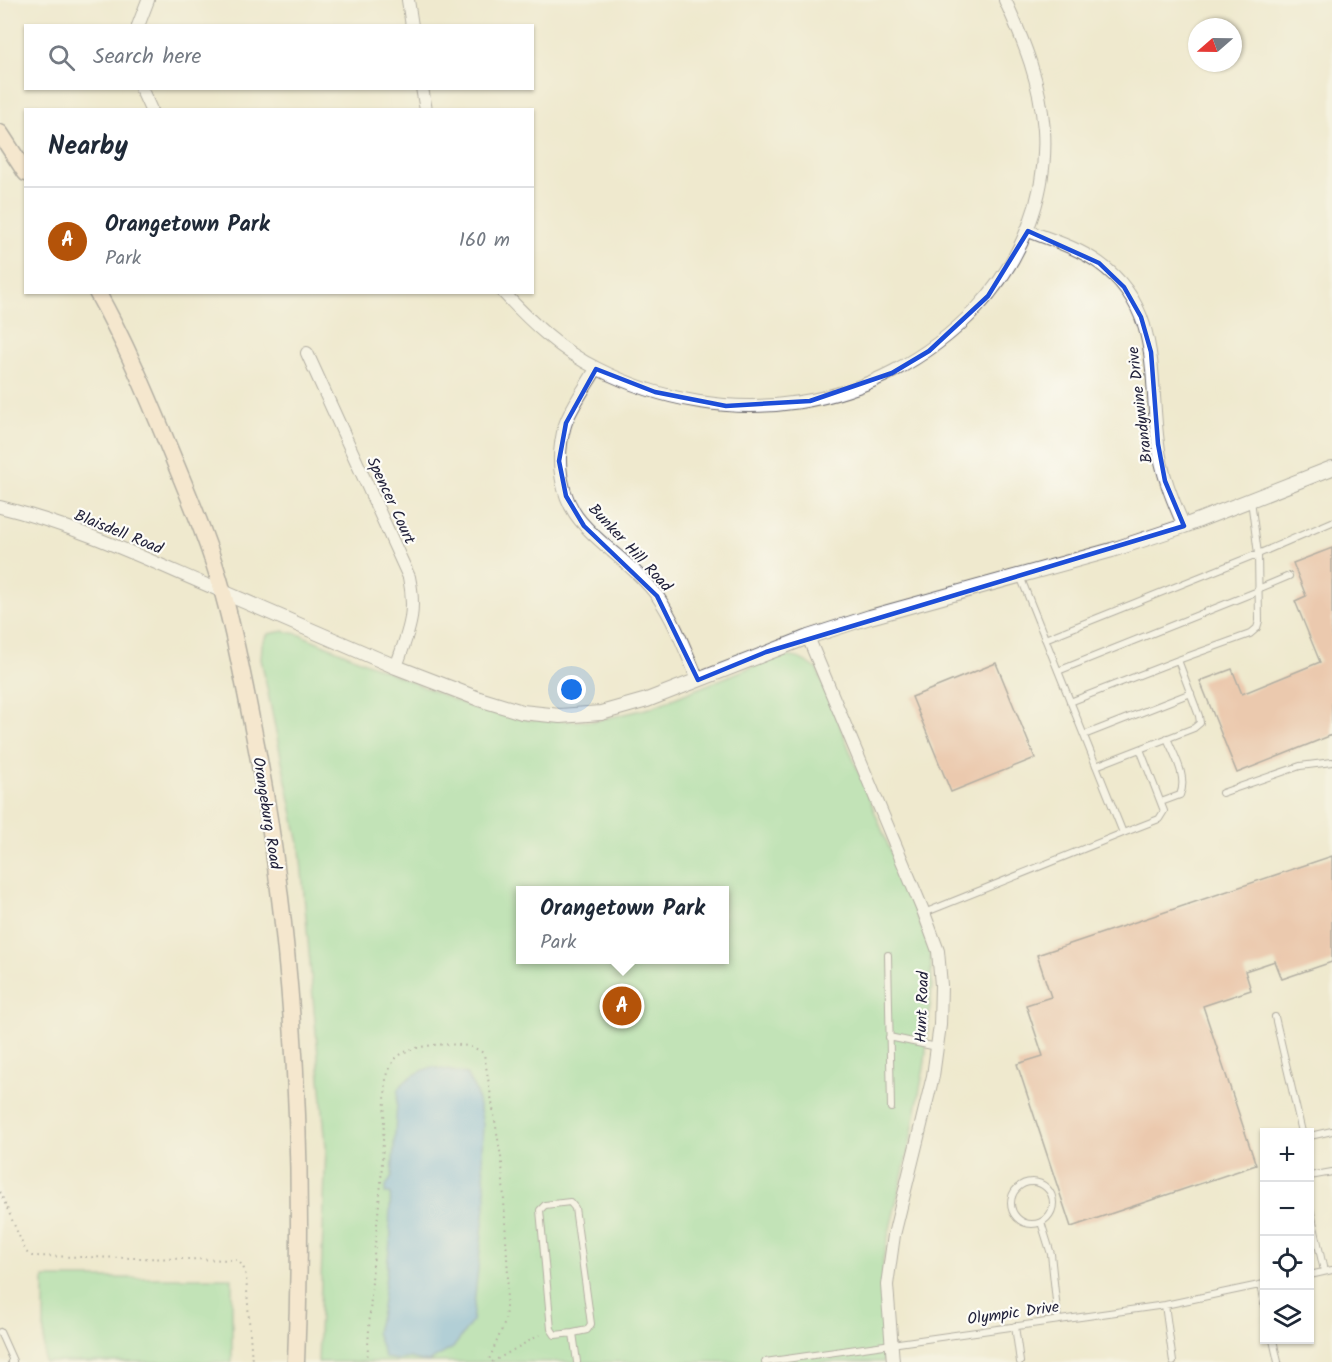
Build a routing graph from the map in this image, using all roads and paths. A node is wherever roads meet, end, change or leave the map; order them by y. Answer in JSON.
{"nodes":[{"id":1,"x":148,"y":0,"type":"edge"},
{"id":2,"x":408,"y":0,"type":"edge"},
{"id":3,"x":1005,"y":0,"type":"edge"},
{"id":4,"x":139,"y":24,"type":"edge"},
{"id":5,"x":412,"y":24,"type":"edge"},
{"id":6,"x":142,"y":90,"type":"edge"},
{"id":7,"x":422,"y":90,"type":"edge"},
{"id":8,"x":150,"y":108,"type":"edge"},
{"id":9,"x":426,"y":108,"type":"edge"},
{"id":10,"x":0,"y":133,"type":"edge"},
{"id":11,"x":24,"y":170,"type":"edge"},
{"id":12,"x":1028,"y":231,"type":"junction"},
{"id":13,"x":98,"y":294,"type":"edge"},
{"id":14,"x":505,"y":294,"type":"edge"},
{"id":15,"x":307,"y":353,"type":"dead end"},
{"id":16,"x":596,"y":369,"type":"junction"},
{"id":17,"x":1332,"y":468,"type":"edge"},
{"id":18,"x":1251,"y":499,"type":"junction"},
{"id":19,"x":0,"y":507,"type":"edge"},
{"id":20,"x":1332,"y":522,"type":"edge"},
{"id":21,"x":1184,"y":526,"type":"junction"},
{"id":22,"x":1258,"y":555,"type":"junction"},
{"id":23,"x":1020,"y":576,"type":"junction"},
{"id":24,"x":1289,"y":576,"type":"dead end"},
{"id":25,"x":1258,"y":590,"type":"junction"},
{"id":26,"x":223,"y":592,"type":"junction"},
{"id":27,"x":808,"y":637,"type":"junction"},
{"id":28,"x":1045,"y":639,"type":"junction"},
{"id":29,"x":1178,"y":660,"type":"junction"},
{"id":30,"x":396,"y":667,"type":"junction"},
{"id":31,"x":1058,"y":671,"type":"junction"},
{"id":32,"x":698,"y":680,"type":"junction"},
{"id":33,"x":1191,"y":693,"type":"junction"},
{"id":34,"x":1070,"y":702,"type":"junction"},
{"id":35,"x":1084,"y":735,"type":"junction"},
{"id":36,"x":1167,"y":738,"type":"junction"},
{"id":37,"x":1140,"y":749,"type":"junction"},
{"id":38,"x":1332,"y":762,"type":"edge"},
{"id":39,"x":1096,"y":766,"type":"junction"},
{"id":40,"x":1222,"y":793,"type":"dead end"},
{"id":41,"x":1161,"y":802,"type":"junction"},
{"id":42,"x":1123,"y":833,"type":"junction"},
{"id":43,"x":924,"y":913,"type":"junction"},
{"id":44,"x":888,"y":955,"type":"dead end"},
{"id":45,"x":1275,"y":1017,"type":"dead end"},
{"id":46,"x":890,"y":1037,"type":"junction"},
{"id":47,"x":937,"y":1047,"type":"junction"},
{"id":48,"x":891,"y":1108,"type":"dead end"},
{"id":49,"x":1301,"y":1128,"type":"edge"},
{"id":50,"x":1332,"y":1131,"type":"edge"},
{"id":51,"x":1314,"y":1135,"type":"edge"},
{"id":52,"x":1332,"y":1172,"type":"edge"},
{"id":53,"x":1314,"y":1175,"type":"edge"},
{"id":54,"x":0,"y":1192,"type":"edge"},
{"id":55,"x":1041,"y":1222,"type":"junction"},
{"id":56,"x":1314,"y":1222,"type":"edge"},
{"id":57,"x":1328,"y":1270,"type":"edge"},
{"id":58,"x":1260,"y":1285,"type":"edge"},
{"id":59,"x":1165,"y":1305,"type":"junction"},
{"id":60,"x":1058,"y":1320,"type":"junction"},
{"id":61,"x":1015,"y":1326,"type":"junction"},
{"id":62,"x":551,"y":1329,"type":"junction"},
{"id":63,"x":0,"y":1332,"type":"edge"},
{"id":64,"x":573,"y":1333,"type":"junction"},
{"id":65,"x":890,"y":1343,"type":"junction"},
{"id":66,"x":1274,"y":1344,"type":"edge"},
{"id":67,"x":11,"y":1362,"type":"edge"},
{"id":68,"x":252,"y":1362,"type":"edge"},
{"id":69,"x":296,"y":1362,"type":"edge"},
{"id":70,"x":367,"y":1362,"type":"edge"},
{"id":71,"x":490,"y":1362,"type":"edge"},
{"id":72,"x":577,"y":1362,"type":"edge"},
{"id":73,"x":765,"y":1362,"type":"edge"},
{"id":74,"x":893,"y":1362,"type":"edge"},
{"id":75,"x":1020,"y":1362,"type":"edge"},
{"id":76,"x":1173,"y":1362,"type":"edge"},
{"id":77,"x":1278,"y":1362,"type":"edge"}],
"edges":[{"from":1,"to":4,"type":"street"},
{"from":2,"to":5,"type":"street"},
{"from":3,"to":12,"type":"street"},
{"from":6,"to":8,"type":"street"},
{"from":7,"to":9,"type":"street"},
{"from":10,"to":11,"type":"main road"},
{"from":12,"to":16,"type":"street"},
{"from":12,"to":21,"type":"street","name":"Brandywine Drive"},
{"from":13,"to":26,"type":"main road","name":"Orangeburg Road"},
{"from":14,"to":16,"type":"street"},
{"from":15,"to":30,"type":"street","name":"Spencer Court"},
{"from":16,"to":32,"type":"street","name":"Bunker Hill Road"},
{"from":17,"to":18,"type":"street"},
{"from":18,"to":21,"type":"street"},
{"from":18,"to":22,"type":"lane"},
{"from":19,"to":26,"type":"street","name":"Blaisdell Road"},
{"from":20,"to":22,"type":"lane"},
{"from":21,"to":23,"type":"street"},
{"from":22,"to":25,"type":"lane"},
{"from":22,"to":28,"type":"lane"},
{"from":23,"to":27,"type":"street"},
{"from":23,"to":28,"type":"lane"},
{"from":24,"to":25,"type":"lane"},
{"from":25,"to":29,"type":"lane"},
{"from":25,"to":31,"type":"lane"},
{"from":26,"to":30,"type":"street"},
{"from":26,"to":69,"type":"main road","name":"Orangeburg Road"},
{"from":27,"to":32,"type":"street"},
{"from":27,"to":43,"type":"street","name":"Hunt Road"},
{"from":28,"to":31,"type":"lane"},
{"from":29,"to":33,"type":"lane"},
{"from":29,"to":34,"type":"lane"},
{"from":30,"to":32,"type":"street"},
{"from":31,"to":34,"type":"lane"},
{"from":33,"to":35,"type":"lane"},
{"from":33,"to":36,"type":"lane"},
{"from":34,"to":35,"type":"lane"},
{"from":35,"to":39,"type":"lane"},
{"from":36,"to":37,"type":"lane"},
{"from":36,"to":41,"type":"lane"},
{"from":37,"to":39,"type":"lane"},
{"from":37,"to":41,"type":"lane"},
{"from":38,"to":40,"type":"lane"},
{"from":39,"to":42,"type":"lane"},
{"from":41,"to":42,"type":"lane"},
{"from":42,"to":43,"type":"lane"},
{"from":43,"to":47,"type":"street","name":"Hunt Road"},
{"from":44,"to":46,"type":"lane"},
{"from":45,"to":49,"type":"lane"},
{"from":46,"to":47,"type":"lane"},
{"from":46,"to":48,"type":"lane"},
{"from":47,"to":65,"type":"street","name":"Hunt Road"},
{"from":50,"to":51,"type":"lane"},
{"from":52,"to":53,"type":"lane"},
{"from":54,"to":68,"type":"path"},
{"from":55,"to":55,"type":"lane"},
{"from":55,"to":60,"type":"lane"},
{"from":56,"to":57,"type":"lane"},
{"from":58,"to":59,"type":"lane","name":"Olympic Drive"},
{"from":59,"to":60,"type":"lane","name":"Olympic Drive"},
{"from":59,"to":76,"type":"lane"},
{"from":60,"to":61,"type":"lane","name":"Olympic Drive"},
{"from":61,"to":65,"type":"lane","name":"Olympic Drive"},
{"from":61,"to":75,"type":"lane"},
{"from":62,"to":64,"type":"lane"},
{"from":62,"to":64,"type":"lane"},
{"from":62,"to":71,"type":"path"},
{"from":63,"to":67,"type":"lane"},
{"from":64,"to":72,"type":"lane"},
{"from":65,"to":73,"type":"lane","name":"Olympic Drive"},
{"from":65,"to":74,"type":"street","name":"Hunt Road"},
{"from":66,"to":77,"type":"lane"},
{"from":70,"to":71,"type":"path"}]}
